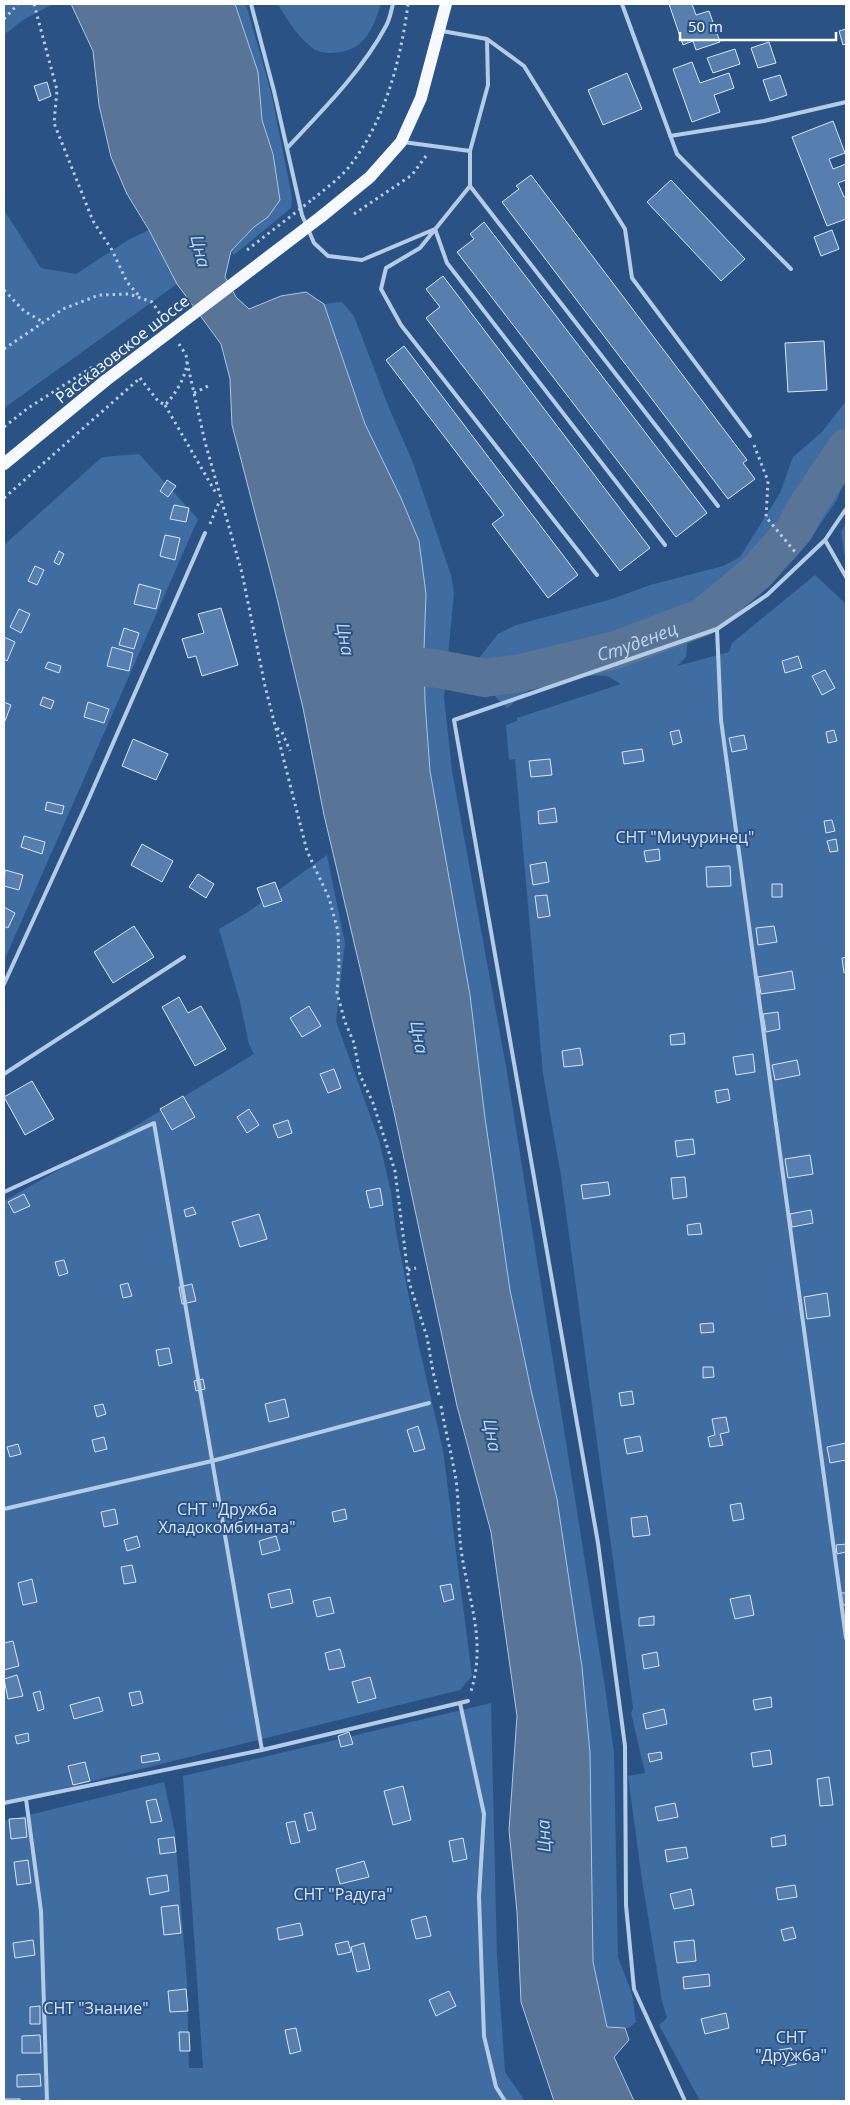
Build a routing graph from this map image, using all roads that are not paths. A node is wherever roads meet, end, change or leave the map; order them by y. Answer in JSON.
{"nodes":[{"id":1,"x":251,"y":4,"type":"edge"},
{"id":2,"x":393,"y":4,"type":"edge"},
{"id":3,"x":446,"y":4,"type":"edge"},
{"id":4,"x":622,"y":4,"type":"edge"},
{"id":5,"x":440,"y":31,"type":"junction"},
{"id":6,"x":487,"y":39,"type":"junction"},
{"id":7,"x":846,"y":102,"type":"edge"},
{"id":8,"x":670,"y":136,"type":"junction"},
{"id":9,"x":401,"y":142,"type":"junction"},
{"id":10,"x":287,"y":148,"type":"junction"},
{"id":11,"x":470,"y":151,"type":"junction"},
{"id":12,"x":470,"y":186,"type":"junction"},
{"id":13,"x":436,"y":229,"type":"junction"},
{"id":14,"x":791,"y":268,"type":"dead end"},
{"id":15,"x":750,"y":436,"type":"road end"},
{"id":16,"x":4,"y":464,"type":"edge"},
{"id":17,"x":718,"y":506,"type":"dead end"},
{"id":18,"x":846,"y":509,"type":"edge"},
{"id":19,"x":205,"y":533,"type":"road end"},
{"id":20,"x":824,"y":540,"type":"junction"},
{"id":21,"x":665,"y":545,"type":"dead end"},
{"id":22,"x":597,"y":575,"type":"dead end"},
{"id":23,"x":846,"y":577,"type":"edge"},
{"id":24,"x":717,"y":629,"type":"junction"},
{"id":25,"x":184,"y":957,"type":"dead end"},
{"id":26,"x":4,"y":984,"type":"edge"},
{"id":27,"x":4,"y":1074,"type":"edge"},
{"id":28,"x":4,"y":1192,"type":"edge"},
{"id":29,"x":429,"y":1403,"type":"dead end"},
{"id":30,"x":212,"y":1461,"type":"junction"},
{"id":31,"x":4,"y":1510,"type":"edge"},
{"id":32,"x":846,"y":1638,"type":"edge"},
{"id":33,"x":468,"y":1701,"type":"road end"},
{"id":34,"x":460,"y":1703,"type":"junction"},
{"id":35,"x":262,"y":1750,"type":"junction"},
{"id":36,"x":26,"y":1799,"type":"junction"},
{"id":37,"x":4,"y":1803,"type":"edge"},
{"id":38,"x":47,"y":2101,"type":"edge"},
{"id":39,"x":505,"y":2101,"type":"edge"},
{"id":40,"x":686,"y":2101,"type":"edge"}],
"edges":[{"from":1,"to":10,"type":"lane"},
{"from":2,"to":10,"type":"lane"},
{"from":3,"to":5,"type":"main road","name":"Рассказовское шоссе"},
{"from":4,"to":8,"type":"lane"},
{"from":5,"to":6,"type":"lane"},
{"from":5,"to":9,"type":"main road","name":"Рассказовское шоссе"},
{"from":6,"to":11,"type":"lane"},
{"from":6,"to":15,"type":"lane"},
{"from":7,"to":8,"type":"lane"},
{"from":8,"to":14,"type":"lane"},
{"from":9,"to":11,"type":"lane"},
{"from":9,"to":16,"type":"main road","name":"Рассказовское шоссе","bridge":true},
{"from":10,"to":13,"type":"lane"},
{"from":11,"to":12,"type":"lane"},
{"from":12,"to":13,"type":"lane"},
{"from":12,"to":17,"type":"lane"},
{"from":13,"to":21,"type":"lane"},
{"from":13,"to":22,"type":"lane"},
{"from":18,"to":20,"type":"lane"},
{"from":19,"to":26,"type":"lane"},
{"from":20,"to":23,"type":"lane"},
{"from":20,"to":24,"type":"lane"},
{"from":24,"to":32,"type":"lane"},
{"from":24,"to":40,"type":"lane"},
{"from":25,"to":27,"type":"lane"},
{"from":28,"to":30,"type":"lane"},
{"from":29,"to":30,"type":"lane"},
{"from":30,"to":31,"type":"lane"},
{"from":30,"to":35,"type":"lane"},
{"from":33,"to":34,"type":"lane"},
{"from":34,"to":35,"type":"lane"},
{"from":34,"to":39,"type":"lane"},
{"from":35,"to":36,"type":"lane"},
{"from":36,"to":37,"type":"lane"},
{"from":36,"to":38,"type":"lane"}]}
